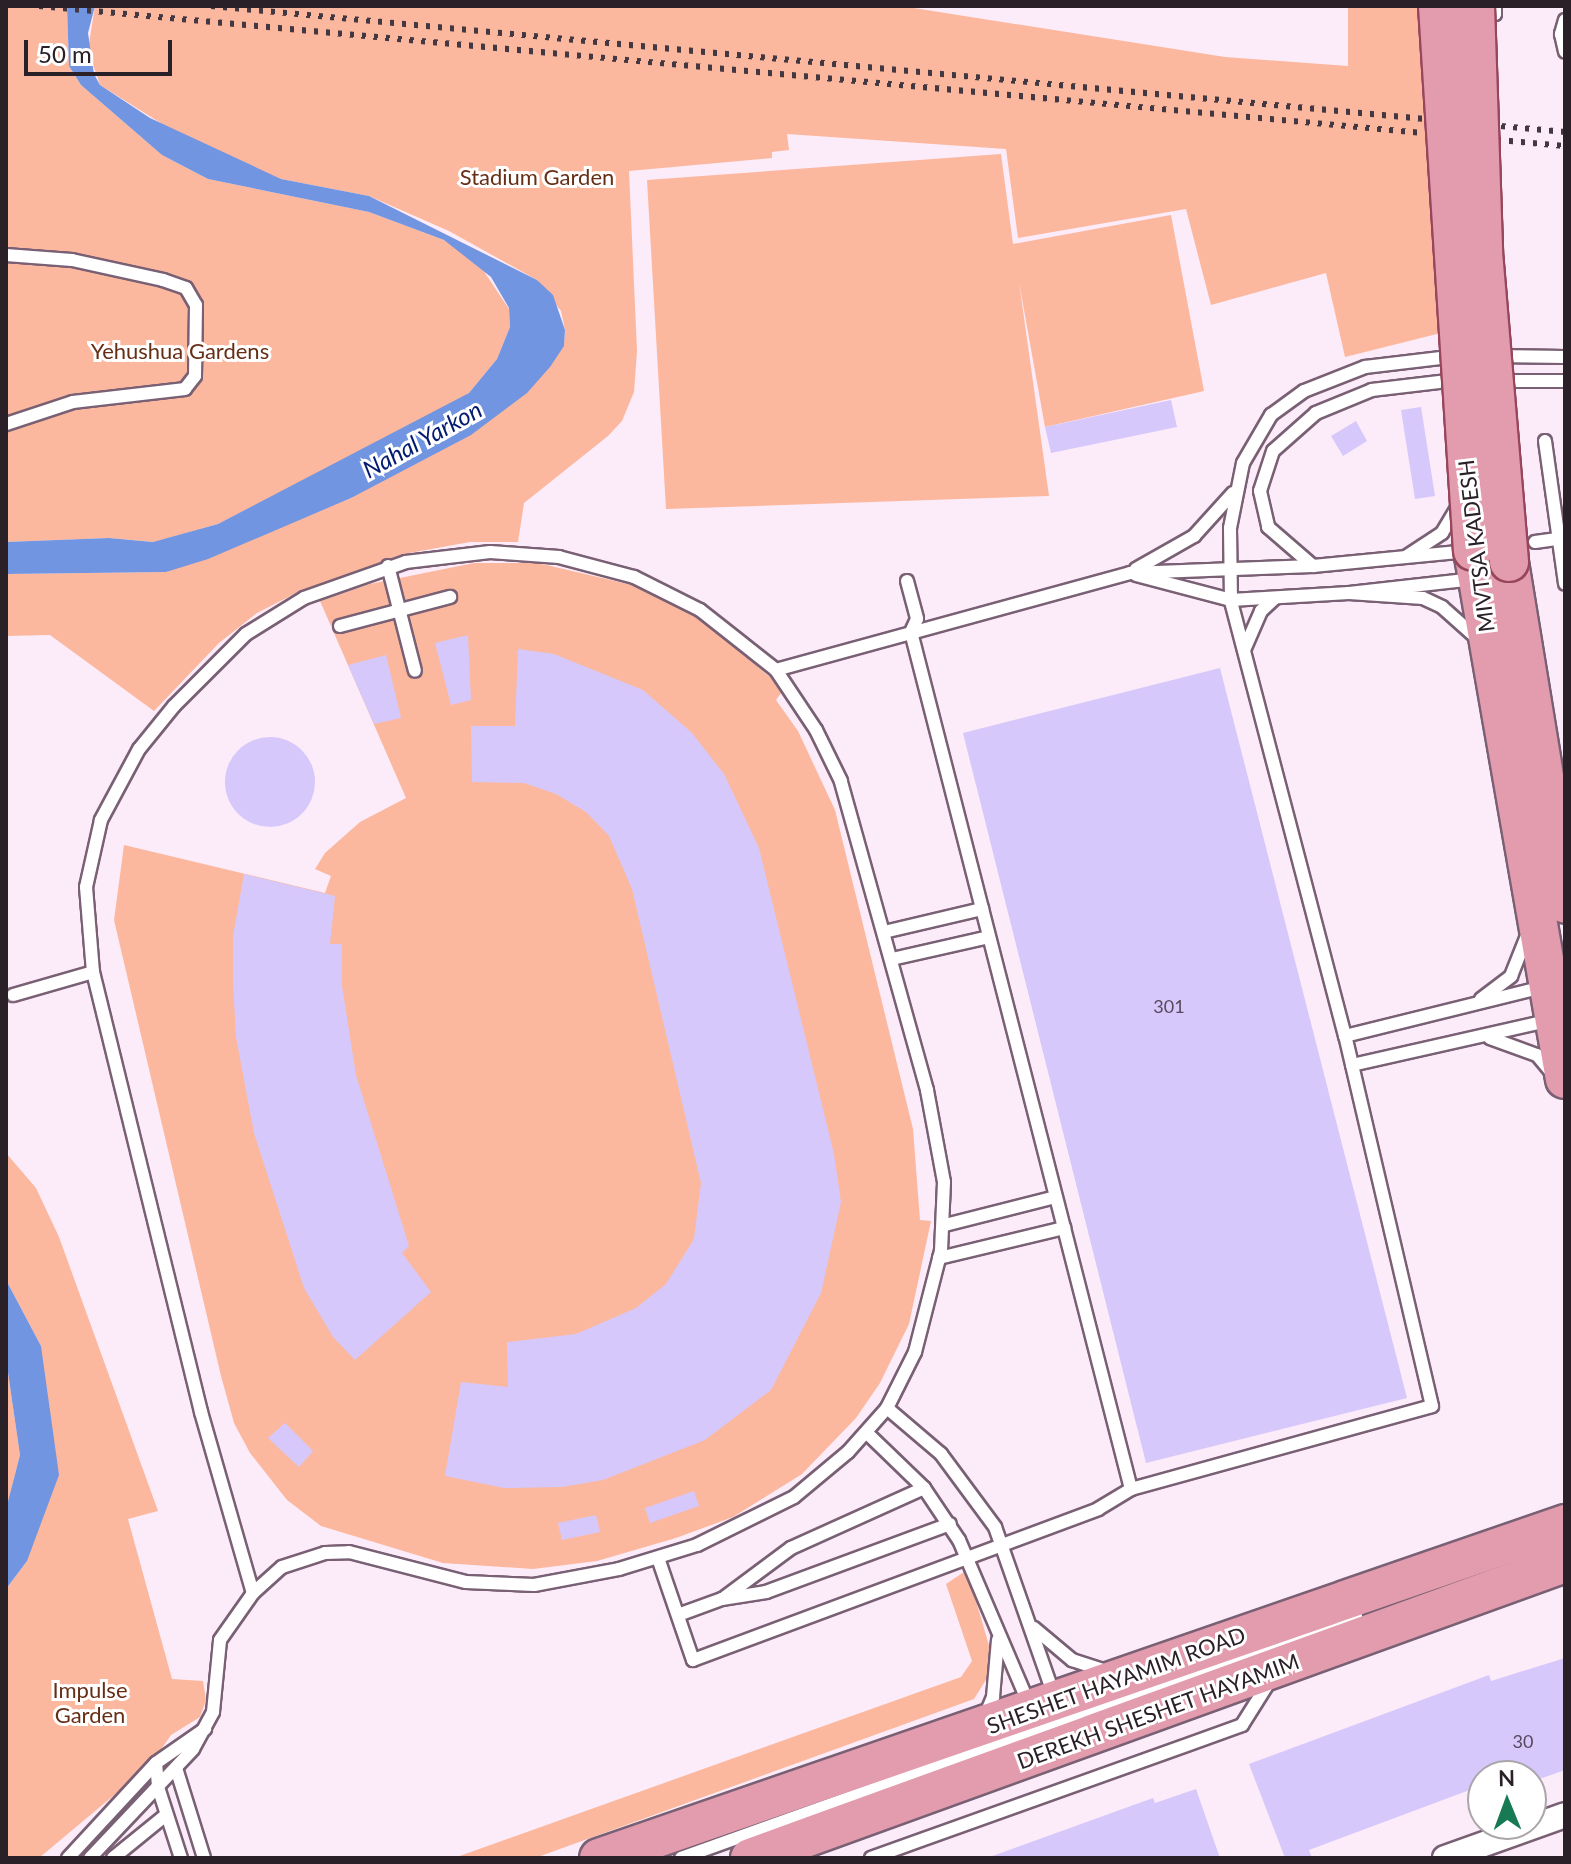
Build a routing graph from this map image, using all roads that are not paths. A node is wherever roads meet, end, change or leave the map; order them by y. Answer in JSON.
{"nodes":[{"id":1,"x":1495,"y":6,"type":"edge"},
{"id":2,"x":1455,"y":10,"type":"edge"},
{"id":3,"x":1565,"y":20,"type":"edge"},
{"id":4,"x":1565,"y":52,"type":"edge"},
{"id":5,"x":6,"y":255,"type":"edge"},
{"id":6,"x":1565,"y":357,"type":"edge"},
{"id":7,"x":1565,"y":381,"type":"edge"},
{"id":8,"x":6,"y":424,"type":"edge"},
{"id":9,"x":1545,"y":441,"type":"dead end"},
{"id":10,"x":1467,"y":468,"type":"junction"},
{"id":11,"x":1235,"y":489,"type":"junction"},
{"id":12,"x":1562,"y":538,"type":"edge"},
{"id":13,"x":1402,"y":560,"type":"junction"},
{"id":14,"x":1495,"y":561,"type":"junction"},
{"id":15,"x":388,"y":566,"type":"junction"},
{"id":16,"x":1313,"y":566,"type":"junction"},
{"id":17,"x":1230,"y":570,"type":"junction"},
{"id":18,"x":1130,"y":573,"type":"junction"},
{"id":19,"x":907,"y":581,"type":"dead end"},
{"id":20,"x":1565,"y":584,"type":"edge"},
{"id":21,"x":1391,"y":591,"type":"junction"},
{"id":22,"x":450,"y":597,"type":"dead end"},
{"id":23,"x":1275,"y":598,"type":"junction"},
{"id":24,"x":1231,"y":600,"type":"junction"},
{"id":25,"x":399,"y":611,"type":"junction"},
{"id":26,"x":340,"y":626,"type":"dead end"},
{"id":27,"x":911,"y":632,"type":"junction"},
{"id":28,"x":1244,"y":650,"type":"junction"},
{"id":29,"x":1488,"y":650,"type":"junction"},
{"id":30,"x":776,"y":670,"type":"junction"},
{"id":31,"x":415,"y":671,"type":"dead end"},
{"id":32,"x":1521,"y":751,"type":"junction"},
{"id":33,"x":1548,"y":904,"type":"edge"},
{"id":34,"x":982,"y":909,"type":"junction"},
{"id":35,"x":884,"y":932,"type":"junction"},
{"id":36,"x":989,"y":937,"type":"junction"},
{"id":37,"x":892,"y":959,"type":"junction"},
{"id":38,"x":93,"y":972,"type":"junction"},
{"id":39,"x":13,"y":995,"type":"dead end"},
{"id":40,"x":1557,"y":1003,"type":"edge"},
{"id":41,"x":1470,"y":1006,"type":"junction"},
{"id":42,"x":1345,"y":1036,"type":"junction"},
{"id":43,"x":1479,"y":1038,"type":"junction"},
{"id":44,"x":1352,"y":1065,"type":"junction"},
{"id":45,"x":1565,"y":1079,"type":"edge"},
{"id":46,"x":1565,"y":1092,"type":"edge"},
{"id":47,"x":1056,"y":1197,"type":"junction"},
{"id":48,"x":945,"y":1225,"type":"junction"},
{"id":49,"x":1064,"y":1228,"type":"junction"},
{"id":50,"x":939,"y":1258,"type":"junction"},
{"id":51,"x":887,"y":1408,"type":"junction"},
{"id":52,"x":867,"y":1433,"type":"junction"},
{"id":53,"x":924,"y":1488,"type":"junction"},
{"id":54,"x":1131,"y":1489,"type":"junction"},
{"id":55,"x":950,"y":1524,"type":"junction"},
{"id":56,"x":1565,"y":1524,"type":"edge"},
{"id":57,"x":1004,"y":1542,"type":"junction"},
{"id":58,"x":969,"y":1557,"type":"junction"},
{"id":59,"x":658,"y":1558,"type":"junction"},
{"id":60,"x":1565,"y":1563,"type":"edge"},
{"id":61,"x":253,"y":1593,"type":"junction"},
{"id":62,"x":722,"y":1599,"type":"junction"},
{"id":63,"x":1371,"y":1611,"type":"dead end"},
{"id":64,"x":678,"y":1615,"type":"junction"},
{"id":65,"x":1031,"y":1624,"type":"junction"},
{"id":66,"x":999,"y":1633,"type":"junction"},
{"id":67,"x":1280,"y":1665,"type":"junction"},
{"id":68,"x":1141,"y":1672,"type":"junction"},
{"id":69,"x":1049,"y":1721,"type":"junction"},
{"id":70,"x":975,"y":1726,"type":"junction"},
{"id":71,"x":205,"y":1729,"type":"junction"},
{"id":72,"x":156,"y":1763,"type":"junction"},
{"id":73,"x":176,"y":1768,"type":"junction"},
{"id":74,"x":158,"y":1787,"type":"junction"},
{"id":75,"x":166,"y":1815,"type":"junction"},
{"id":76,"x":1565,"y":1815,"type":"edge"},
{"id":77,"x":118,"y":1856,"type":"edge"},
{"id":78,"x":68,"y":1858,"type":"edge"},
{"id":79,"x":90,"y":1858,"type":"edge"},
{"id":80,"x":181,"y":1858,"type":"edge"},
{"id":81,"x":204,"y":1858,"type":"edge"},
{"id":82,"x":599,"y":1858,"type":"edge"},
{"id":83,"x":681,"y":1858,"type":"edge"},
{"id":84,"x":750,"y":1858,"type":"edge"},
{"id":85,"x":871,"y":1858,"type":"edge"},
{"id":86,"x":1445,"y":1858,"type":"edge"}],
"edges":[{"from":1,"to":2,"type":"lane"},
{"from":2,"to":10,"type":"main road","name":"MIVTSA KADESH","bridge":true},
{"from":2,"to":14,"type":"main road","name":"MIVTSA KADESH","bridge":true},
{"from":3,"to":4,"type":"lane"},
{"from":5,"to":8,"type":"lane"},
{"from":6,"to":11,"type":"lane"},
{"from":7,"to":16,"type":"lane"},
{"from":9,"to":12,"type":"lane"},
{"from":10,"to":13,"type":"lane"},
{"from":10,"to":14,"type":"main road","name":"MIVTSA KADESH","bridge":true},
{"from":11,"to":17,"type":"lane"},
{"from":11,"to":18,"type":"lane"},
{"from":12,"to":14,"type":"lane"},
{"from":12,"to":20,"type":"lane"},
{"from":13,"to":14,"type":"lane"},
{"from":13,"to":16,"type":"lane"},
{"from":14,"to":21,"type":"lane"},
{"from":14,"to":29,"type":"main road","name":"MIVTSA KADESH"},
{"from":14,"to":32,"type":"main road","name":"MIVTSA KADESH"},
{"from":15,"to":25,"type":"lane"},
{"from":15,"to":30,"type":"lane"},
{"from":15,"to":38,"type":"lane"},
{"from":16,"to":17,"type":"lane"},
{"from":17,"to":18,"type":"lane"},
{"from":17,"to":24,"type":"lane"},
{"from":18,"to":24,"type":"lane"},
{"from":18,"to":27,"type":"lane"},
{"from":19,"to":27,"type":"lane"},
{"from":21,"to":23,"type":"lane"},
{"from":21,"to":29,"type":"lane"},
{"from":22,"to":25,"type":"lane"},
{"from":23,"to":24,"type":"lane"},
{"from":23,"to":28,"type":"lane"},
{"from":24,"to":28,"type":"lane"},
{"from":25,"to":26,"type":"lane"},
{"from":25,"to":31,"type":"lane"},
{"from":27,"to":30,"type":"lane"},
{"from":27,"to":34,"type":"lane"},
{"from":28,"to":42,"type":"lane"},
{"from":29,"to":32,"type":"main road","name":"MIVTSA KADESH"},
{"from":30,"to":35,"type":"lane"},
{"from":32,"to":33,"type":"main road","name":"MIVTSA KADESH"},
{"from":33,"to":40,"type":"main road","name":"MIVTSA KADESH"},
{"from":33,"to":41,"type":"lane"},
{"from":34,"to":35,"type":"lane"},
{"from":34,"to":36,"type":"lane"},
{"from":35,"to":37,"type":"lane"},
{"from":36,"to":37,"type":"lane"},
{"from":36,"to":47,"type":"lane"},
{"from":37,"to":48,"type":"lane"},
{"from":38,"to":39,"type":"lane"},
{"from":38,"to":61,"type":"lane"},
{"from":40,"to":41,"type":"lane"},
{"from":40,"to":43,"type":"lane"},
{"from":40,"to":45,"type":"main road","name":"MIVTSA KADESH"},
{"from":41,"to":42,"type":"lane"},
{"from":42,"to":44,"type":"lane"},
{"from":43,"to":44,"type":"lane"},
{"from":43,"to":46,"type":"lane"},
{"from":44,"to":54,"type":"lane"},
{"from":47,"to":48,"type":"lane"},
{"from":47,"to":49,"type":"lane"},
{"from":48,"to":50,"type":"lane"},
{"from":49,"to":50,"type":"lane"},
{"from":49,"to":54,"type":"lane"},
{"from":50,"to":51,"type":"lane"},
{"from":51,"to":52,"type":"lane"},
{"from":51,"to":57,"type":"lane"},
{"from":52,"to":53,"type":"lane"},
{"from":52,"to":59,"type":"lane"},
{"from":53,"to":55,"type":"lane"},
{"from":53,"to":62,"type":"lane"},
{"from":54,"to":57,"type":"lane"},
{"from":55,"to":58,"type":"lane"},
{"from":55,"to":62,"type":"lane"},
{"from":56,"to":68,"type":"main road","name":"DEREKH SHESHET HAYAMIM"},
{"from":57,"to":58,"type":"lane"},
{"from":57,"to":65,"type":"lane"},
{"from":58,"to":64,"type":"lane"},
{"from":58,"to":66,"type":"lane"},
{"from":59,"to":61,"type":"lane"},
{"from":59,"to":64,"type":"lane"},
{"from":60,"to":67,"type":"main road","name":"DEREKH SHESHET HAYAMIM"},
{"from":61,"to":71,"type":"lane"},
{"from":62,"to":64,"type":"lane"},
{"from":63,"to":69,"type":"lane","name":"SHESHET HAYAMIM ROAD"},
{"from":65,"to":68,"type":"lane"},
{"from":65,"to":69,"type":"lane"},
{"from":66,"to":69,"type":"lane"},
{"from":66,"to":70,"type":"lane"},
{"from":67,"to":69,"type":"main road","name":"DEREKH SHESHET HAYAMIM"},
{"from":67,"to":85,"type":"lane"},
{"from":68,"to":69,"type":"main road","name":"DEREKH SHESHET HAYAMIM"},
{"from":69,"to":70,"type":"main road","name":"DEREKH SHESHET HAYAMIM"},
{"from":69,"to":83,"type":"lane","name":"SHESHET HAYAMIM ROAD"},
{"from":69,"to":84,"type":"main road","name":"DEREKH SHESHET HAYAMIM"},
{"from":70,"to":82,"type":"main road","name":"DEREKH SHESHET HAYAMIM"},
{"from":71,"to":72,"type":"lane"},
{"from":71,"to":73,"type":"lane"},
{"from":72,"to":73,"type":"lane"},
{"from":72,"to":74,"type":"lane"},
{"from":72,"to":78,"type":"lane"},
{"from":73,"to":74,"type":"lane"},
{"from":73,"to":81,"type":"lane"},
{"from":74,"to":75,"type":"lane"},
{"from":74,"to":79,"type":"lane"},
{"from":75,"to":77,"type":"lane"},
{"from":75,"to":80,"type":"lane"},
{"from":76,"to":86,"type":"street"}]}
